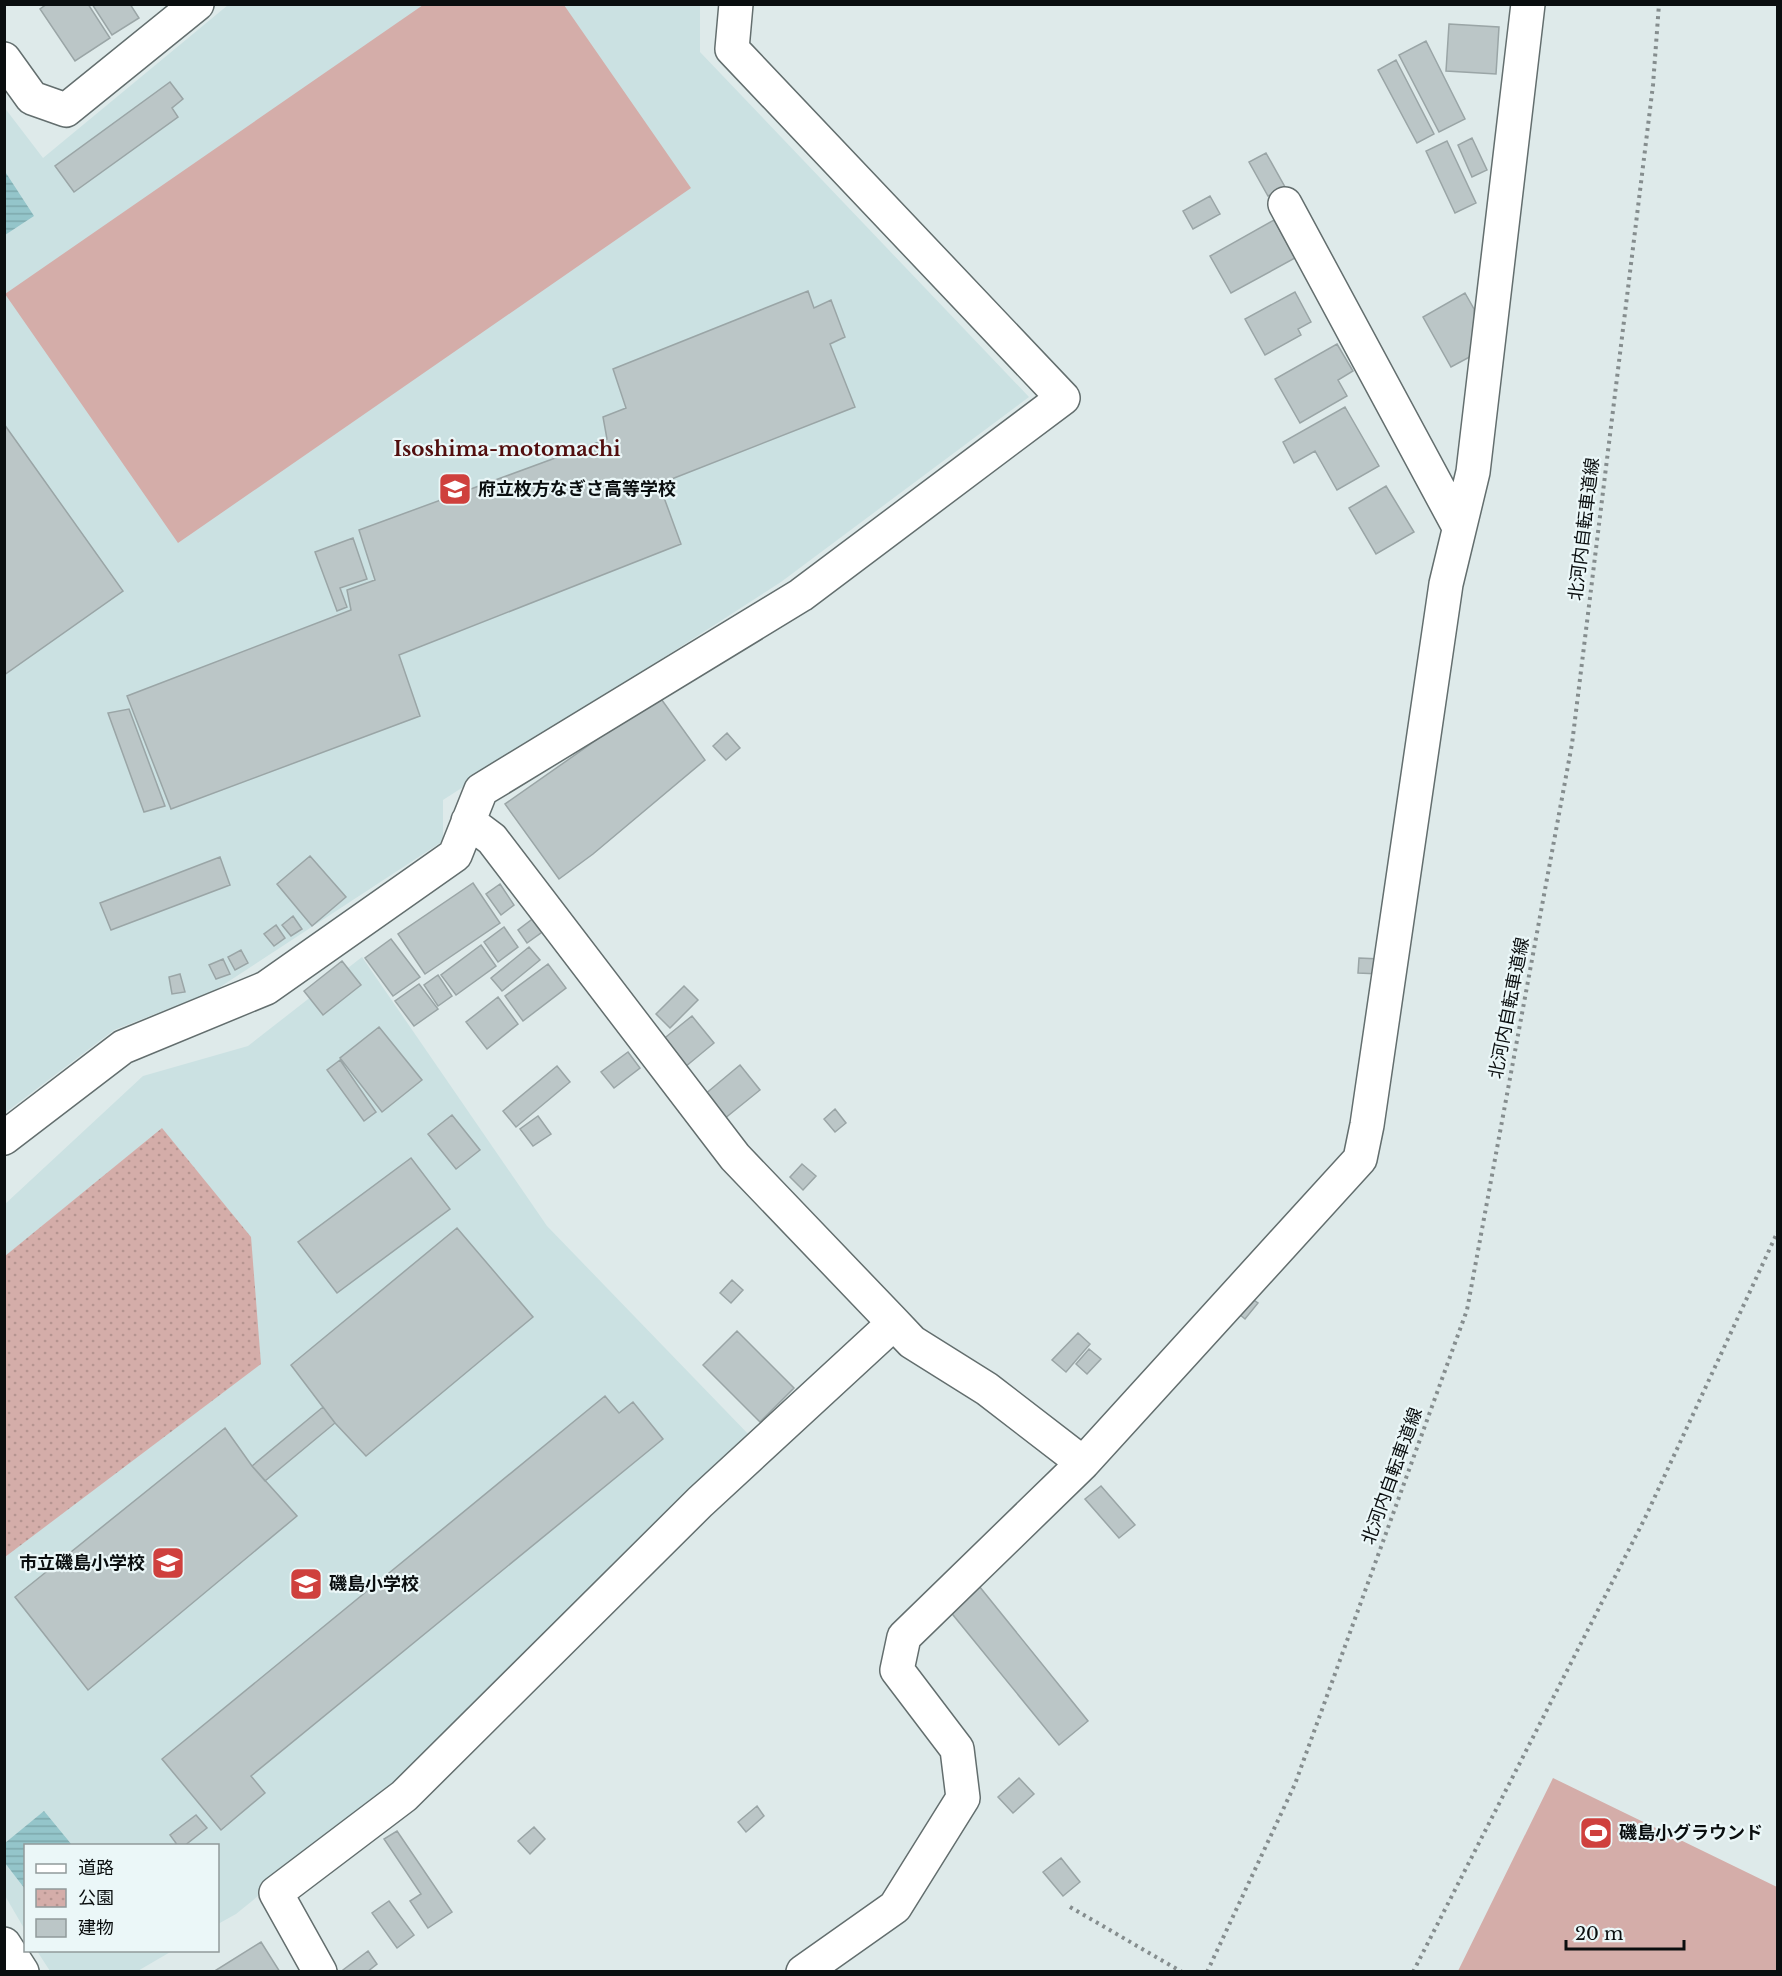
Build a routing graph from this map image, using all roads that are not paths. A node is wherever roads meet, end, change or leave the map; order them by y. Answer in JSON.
{"nodes":[{"id":1,"x":197,"y":4,"type":"edge"},
{"id":2,"x":736,"y":4,"type":"edge"},
{"id":3,"x":1528,"y":4,"type":"edge"},
{"id":4,"x":4,"y":59,"type":"edge"},
{"id":5,"x":1285,"y":204,"type":"dead end"},
{"id":6,"x":1459,"y":528,"type":"junction"},
{"id":7,"x":468,"y":821,"type":"junction"},
{"id":8,"x":4,"y":1138,"type":"edge"},
{"id":9,"x":894,"y":1323,"type":"junction"},
{"id":10,"x":1083,"y":1463,"type":"junction"},
{"id":11,"x":4,"y":1944,"type":"edge"},
{"id":12,"x":22,"y":1971,"type":"edge"},
{"id":13,"x":320,"y":1971,"type":"edge"},
{"id":14,"x":803,"y":1971,"type":"edge"}],
"edges":[{"from":1,"to":4,"type":"street"},
{"from":2,"to":7,"type":"street"},
{"from":3,"to":6,"type":"street"},
{"from":5,"to":6,"type":"street"},
{"from":6,"to":10,"type":"street"},
{"from":7,"to":8,"type":"street"},
{"from":7,"to":9,"type":"street"},
{"from":9,"to":10,"type":"street"},
{"from":9,"to":13,"type":"street"},
{"from":10,"to":14,"type":"street"},
{"from":11,"to":12,"type":"street"}]}
